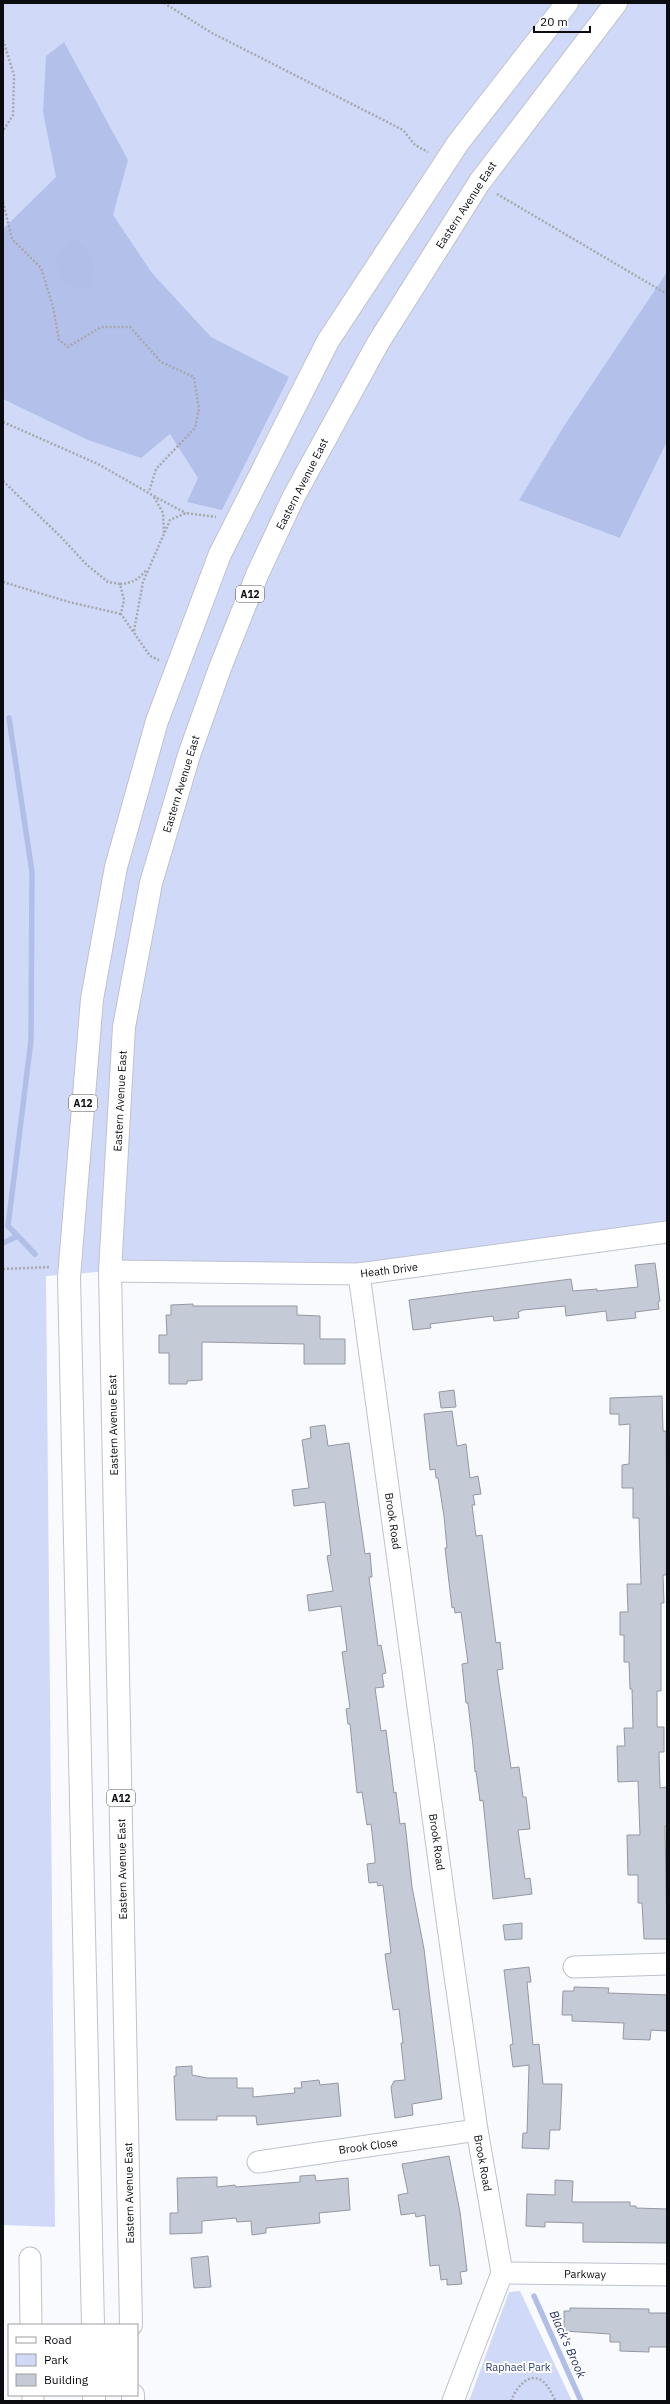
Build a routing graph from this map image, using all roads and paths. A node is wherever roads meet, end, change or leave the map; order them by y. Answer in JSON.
{"nodes":[{"id":1,"x":164,"y":3,"type":"edge"},
{"id":2,"x":567,"y":3,"type":"edge"},
{"id":3,"x":616,"y":3,"type":"edge"},
{"id":4,"x":3,"y":40,"type":"edge"},
{"id":5,"x":3,"y":131,"type":"edge"},
{"id":6,"x":446,"y":162,"type":"junction"},
{"id":7,"x":479,"y":183,"type":"junction"},
{"id":8,"x":3,"y":202,"type":"edge"},
{"id":9,"x":667,"y":294,"type":"edge"},
{"id":10,"x":3,"y":422,"type":"edge"},
{"id":11,"x":3,"y":480,"type":"edge"},
{"id":12,"x":149,"y":492,"type":"junction"},
{"id":13,"x":154,"y":496,"type":"junction"},
{"id":14,"x":186,"y":513,"type":"junction"},
{"id":15,"x":237,"y":521,"type":"junction"},
{"id":16,"x":164,"y":536,"type":"junction"},
{"id":17,"x":149,"y":567,"type":"junction"},
{"id":18,"x":3,"y":582,"type":"edge"},
{"id":19,"x":120,"y":584,"type":"junction"},
{"id":20,"x":121,"y":614,"type":"junction"},
{"id":21,"x":134,"y":631,"type":"junction"},
{"id":22,"x":177,"y":668,"type":"junction"},
{"id":23,"x":667,"y":1232,"type":"edge"},
{"id":24,"x":69,"y":1266,"type":"junction"},
{"id":25,"x":3,"y":1268,"type":"edge"},
{"id":26,"x":110,"y":1271,"type":"junction"},
{"id":27,"x":359,"y":1274,"type":"junction"},
{"id":28,"x":667,"y":1964,"type":"edge"},
{"id":29,"x":574,"y":1967,"type":"dead end"},
{"id":30,"x":477,"y":2130,"type":"junction"},
{"id":31,"x":258,"y":2162,"type":"dead end"},
{"id":32,"x":30,"y":2258,"type":"dead end"},
{"id":33,"x":502,"y":2273,"type":"junction"},
{"id":34,"x":667,"y":2275,"type":"edge"},
{"id":35,"x":31,"y":2324,"type":"edge"},
{"id":36,"x":93,"y":2324,"type":"edge"},
{"id":37,"x":131,"y":2324,"type":"edge"},
{"id":38,"x":453,"y":2401,"type":"edge"},
{"id":39,"x":511,"y":2401,"type":"edge"},
{"id":40,"x":556,"y":2401,"type":"edge"}],
"edges":[{"from":1,"to":6,"type":"path"},
{"from":2,"to":6,"type":"highway","number":"A12"},
{"from":3,"to":7,"type":"highway","name":"Eastern Avenue East","number":"A12"},
{"from":4,"to":5,"type":"path"},
{"from":6,"to":15,"type":"highway","number":"A12"},
{"from":7,"to":9,"type":"path"},
{"from":7,"to":26,"type":"highway","name":"Eastern Avenue East","number":"A12"},
{"from":8,"to":12,"type":"path"},
{"from":10,"to":12,"type":"path"},
{"from":11,"to":19,"type":"path"},
{"from":12,"to":13,"type":"path"},
{"from":13,"to":14,"type":"path"},
{"from":13,"to":16,"type":"path"},
{"from":14,"to":15,"type":"path"},
{"from":14,"to":16,"type":"path"},
{"from":15,"to":22,"type":"highway","number":"A12"},
{"from":16,"to":17,"type":"path"},
{"from":17,"to":19,"type":"path"},
{"from":17,"to":21,"type":"path"},
{"from":18,"to":20,"type":"path"},
{"from":19,"to":20,"type":"path"},
{"from":20,"to":21,"type":"path"},
{"from":21,"to":22,"type":"path"},
{"from":22,"to":24,"type":"highway","number":"A12"},
{"from":23,"to":27,"type":"street","name":"Heath Drive"},
{"from":24,"to":25,"type":"path"},
{"from":24,"to":36,"type":"highway","number":"A12"},
{"from":26,"to":27,"type":"street","name":"Heath Drive"},
{"from":26,"to":37,"type":"highway","name":"Eastern Avenue East","number":"A12"},
{"from":27,"to":30,"type":"street","name":"Brook Road"},
{"from":28,"to":29,"type":"street"},
{"from":30,"to":31,"type":"street","name":"Brook Close"},
{"from":30,"to":33,"type":"street","name":"Brook Road"},
{"from":32,"to":35,"type":"street"},
{"from":33,"to":34,"type":"street","name":"Parkway"},
{"from":33,"to":38,"type":"street"},
{"from":39,"to":40,"type":"path"}]}
